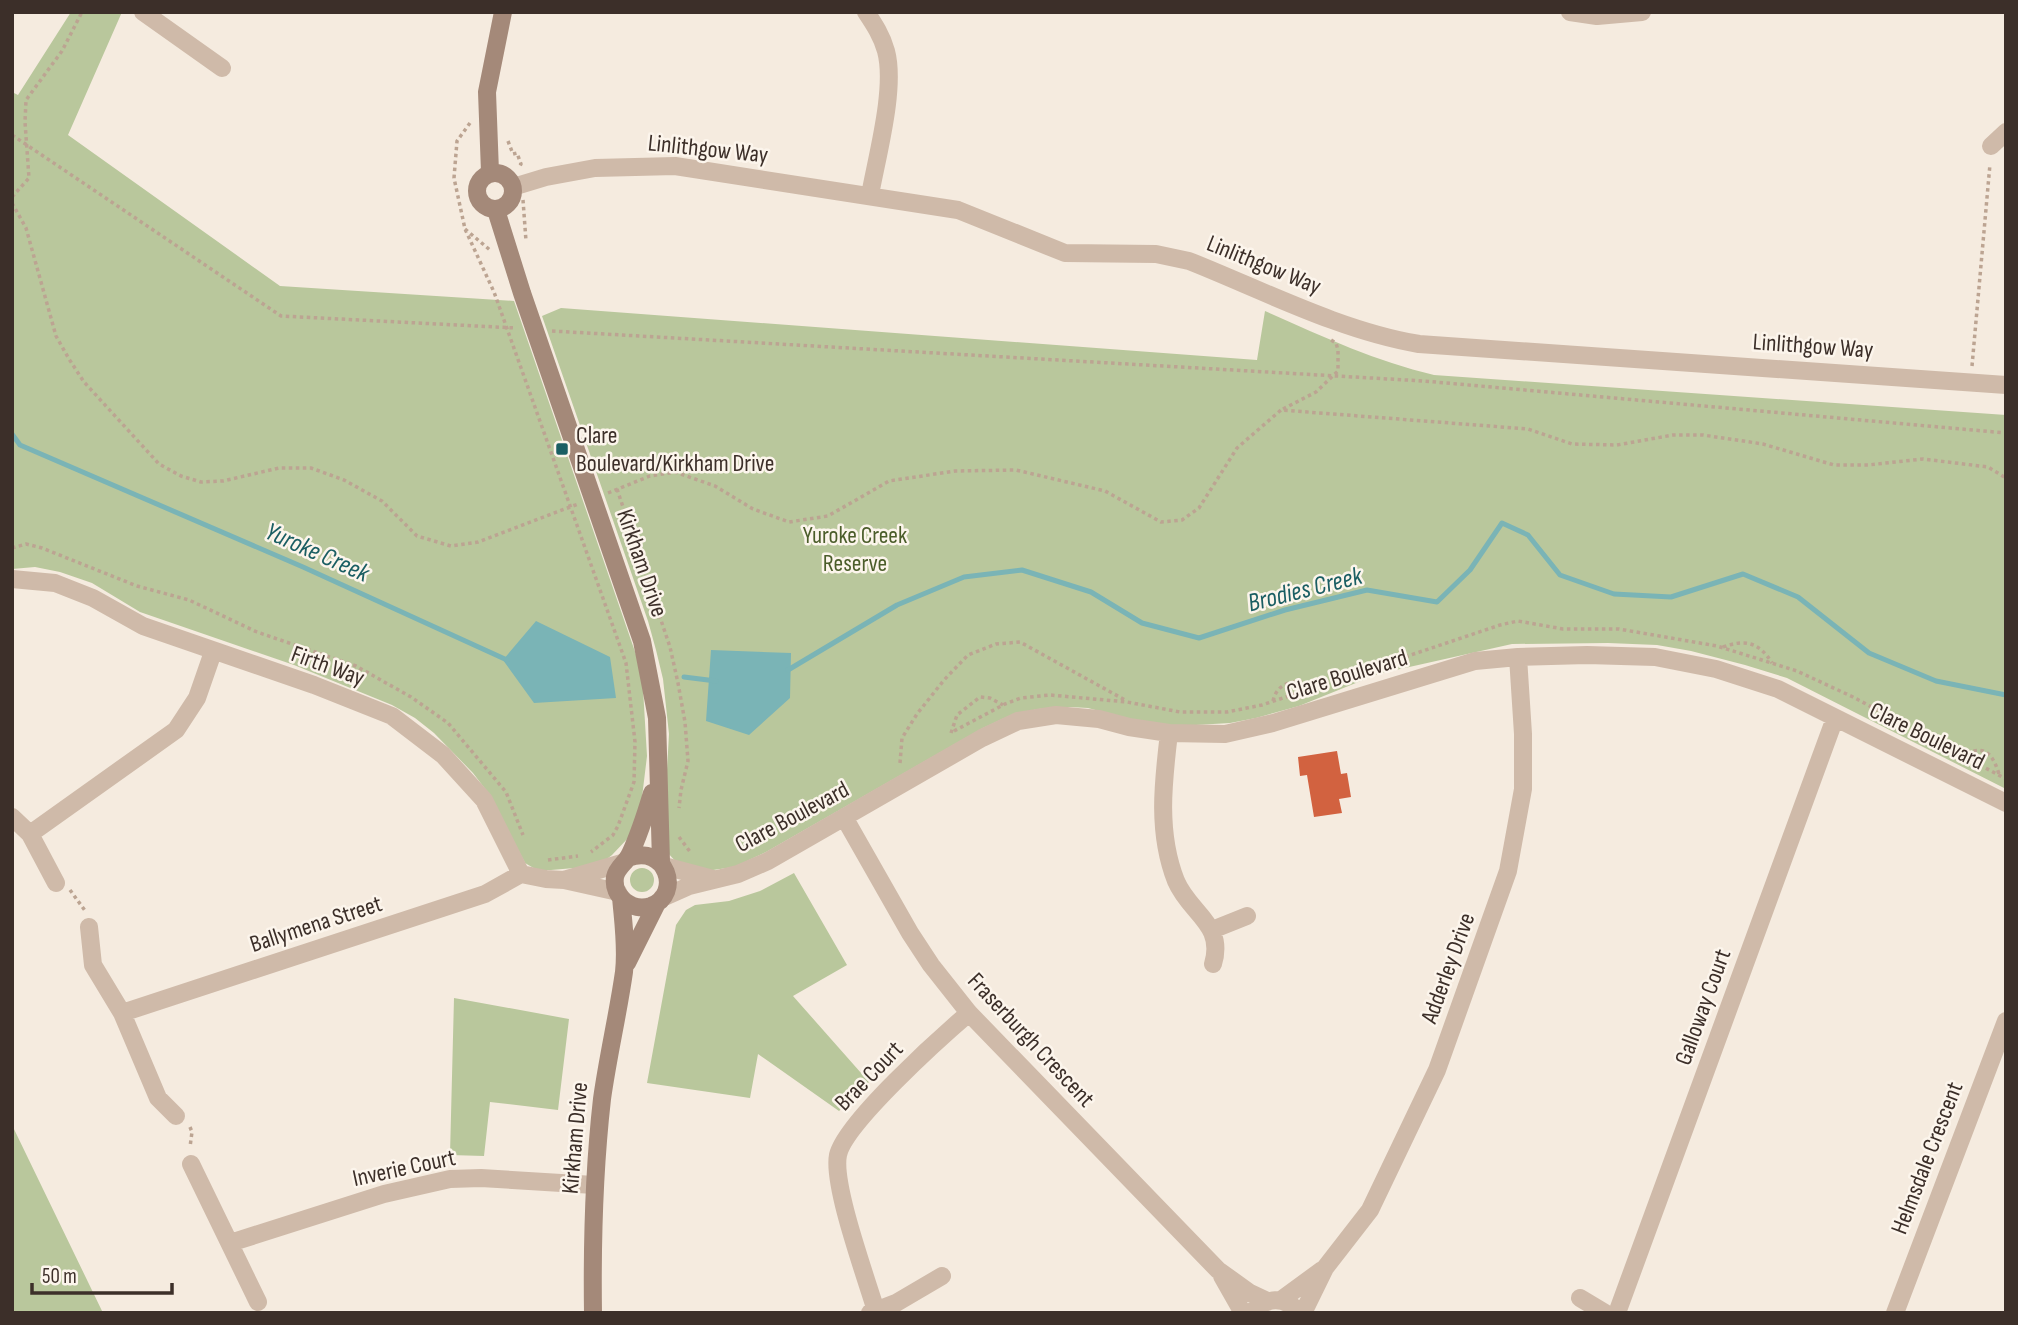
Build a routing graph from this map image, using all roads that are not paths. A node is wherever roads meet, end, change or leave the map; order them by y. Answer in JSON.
{"nodes":[{"id":1,"x":144,"y":12,"type":"edge"},
{"id":2,"x":503,"y":12,"type":"edge"},
{"id":3,"x":866,"y":12,"type":"edge"},
{"id":4,"x":1570,"y":12,"type":"edge"},
{"id":5,"x":1642,"y":12,"type":"edge"},
{"id":6,"x":222,"y":68,"type":"dead end"},
{"id":7,"x":2006,"y":132,"type":"edge"},
{"id":8,"x":1990,"y":146,"type":"road end"},
{"id":9,"x":491,"y":173,"type":"junction"},
{"id":10,"x":513,"y":187,"type":"junction"},
{"id":11,"x":870,"y":195,"type":"junction"},
{"id":12,"x":496,"y":209,"type":"junction"},
{"id":13,"x":2006,"y":385,"type":"edge"},
{"id":14,"x":12,"y":579,"type":"edge"},
{"id":15,"x":213,"y":652,"type":"junction"},
{"id":16,"x":1518,"y":657,"type":"junction"},
{"id":17,"x":1835,"y":718,"type":"junction"},
{"id":18,"x":1169,"y":733,"type":"junction"},
{"id":19,"x":657,"y":779,"type":"junction"},
{"id":20,"x":2006,"y":803,"type":"edge"},
{"id":21,"x":12,"y":817,"type":"edge"},
{"id":22,"x":844,"y":817,"type":"junction"},
{"id":23,"x":30,"y":834,"type":"junction"},
{"id":24,"x":625,"y":861,"type":"junction"},
{"id":25,"x":662,"y":864,"type":"junction"},
{"id":26,"x":521,"y":874,"type":"junction"},
{"id":27,"x":713,"y":879,"type":"junction"},
{"id":28,"x":564,"y":880,"type":"junction"},
{"id":29,"x":56,"y":883,"type":"road end"},
{"id":30,"x":619,"y":895,"type":"junction"},
{"id":31,"x":659,"y":900,"type":"junction"},
{"id":32,"x":1247,"y":916,"type":"dead end"},
{"id":33,"x":89,"y":927,"type":"road end"},
{"id":34,"x":1212,"y":930,"type":"junction"},
{"id":35,"x":1213,"y":964,"type":"dead end"},
{"id":36,"x":624,"y":969,"type":"junction"},
{"id":37,"x":122,"y":1013,"type":"junction"},
{"id":38,"x":969,"y":1013,"type":"junction"},
{"id":39,"x":2006,"y":1021,"type":"edge"},
{"id":40,"x":176,"y":1115,"type":"road end"},
{"id":41,"x":191,"y":1164,"type":"road end"},
{"id":42,"x":594,"y":1185,"type":"junction"},
{"id":43,"x":230,"y":1243,"type":"junction"},
{"id":44,"x":1325,"y":1268,"type":"junction"},
{"id":45,"x":1218,"y":1270,"type":"junction"},
{"id":46,"x":942,"y":1276,"type":"dead end"},
{"id":47,"x":1580,"y":1298,"type":"dead end"},
{"id":48,"x":1274,"y":1300,"type":"junction"},
{"id":49,"x":258,"y":1302,"type":"dead end"},
{"id":50,"x":873,"y":1312,"type":"edge"},
{"id":51,"x":593,"y":1313,"type":"edge"},
{"id":52,"x":1243,"y":1313,"type":"edge"},
{"id":53,"x":1251,"y":1313,"type":"edge"},
{"id":54,"x":1301,"y":1313,"type":"edge"},
{"id":55,"x":1605,"y":1313,"type":"edge"},
{"id":56,"x":1617,"y":1313,"type":"edge"},
{"id":57,"x":1895,"y":1313,"type":"edge"}],
"edges":[{"from":1,"to":6,"type":"street"},
{"from":2,"to":9,"type":"street"},
{"from":3,"to":11,"type":"street"},
{"from":4,"to":5,"type":"street"},
{"from":7,"to":8,"type":"street"},
{"from":9,"to":10,"type":"street"},
{"from":9,"to":12,"type":"street"},
{"from":10,"to":11,"type":"street","name":"Linlithgow Way"},
{"from":10,"to":12,"type":"street"},
{"from":11,"to":13,"type":"street","name":"Linlithgow Way"},
{"from":12,"to":19,"type":"street","name":"Kirkham Drive"},
{"from":14,"to":15,"type":"street","name":"Firth Way"},
{"from":15,"to":23,"type":"street"},
{"from":15,"to":26,"type":"street","name":"Firth Way"},
{"from":16,"to":17,"type":"street","name":"Clare Boulevard"},
{"from":16,"to":18,"type":"street","name":"Clare Boulevard"},
{"from":16,"to":44,"type":"street","name":"Adderley Drive"},
{"from":17,"to":20,"type":"street","name":"Clare Boulevard"},
{"from":17,"to":56,"type":"street","name":"Galloway Court"},
{"from":18,"to":22,"type":"street","name":"Clare Boulevard"},
{"from":18,"to":34,"type":"street"},
{"from":19,"to":24,"type":"street","name":"Kirkham Drive"},
{"from":19,"to":25,"type":"street","name":"Kirkham Drive"},
{"from":21,"to":23,"type":"street"},
{"from":22,"to":27,"type":"street","name":"Clare Boulevard"},
{"from":22,"to":38,"type":"street","name":"Fraserburgh Crescent"},
{"from":23,"to":29,"type":"street"},
{"from":24,"to":25,"type":"street"},
{"from":24,"to":28,"type":"street"},
{"from":24,"to":30,"type":"street"},
{"from":25,"to":27,"type":"street","name":"Clare Boulevard"},
{"from":25,"to":31,"type":"street"},
{"from":26,"to":28,"type":"street"},
{"from":26,"to":37,"type":"street","name":"Ballymena Street"},
{"from":27,"to":31,"type":"street","name":"Clare Boulevard"},
{"from":28,"to":30,"type":"street"},
{"from":30,"to":31,"type":"street"},
{"from":30,"to":36,"type":"street","name":"Kirkham Drive"},
{"from":31,"to":36,"type":"street","name":"Kirkham Drive"},
{"from":32,"to":34,"type":"street"},
{"from":33,"to":37,"type":"street"},
{"from":34,"to":35,"type":"street"},
{"from":36,"to":42,"type":"street","name":"Kirkham Drive"},
{"from":37,"to":40,"type":"street"},
{"from":38,"to":45,"type":"street","name":"Fraserburgh Crescent"},
{"from":38,"to":50,"type":"street","name":"Brae Court"},
{"from":39,"to":57,"type":"street","name":"Helmsdale Crescent"},
{"from":41,"to":43,"type":"street"},
{"from":42,"to":43,"type":"street","name":"Inverie Court"},
{"from":42,"to":51,"type":"street","name":"Kirkham Drive"},
{"from":43,"to":49,"type":"street"},
{"from":44,"to":48,"type":"street","name":"Adderley Drive"},
{"from":44,"to":54,"type":"street","name":"Adderley Drive"},
{"from":45,"to":48,"type":"street","name":"Fraserburgh Crescent"},
{"from":45,"to":52,"type":"street","name":"Fraserburgh Crescent"},
{"from":46,"to":50,"type":"street","name":"Brae Court"},
{"from":47,"to":55,"type":"street"},
{"from":48,"to":53,"type":"street","name":"Adderley Drive"},
{"from":48,"to":54,"type":"street","name":"Fraserburgh Crescent"}]}
